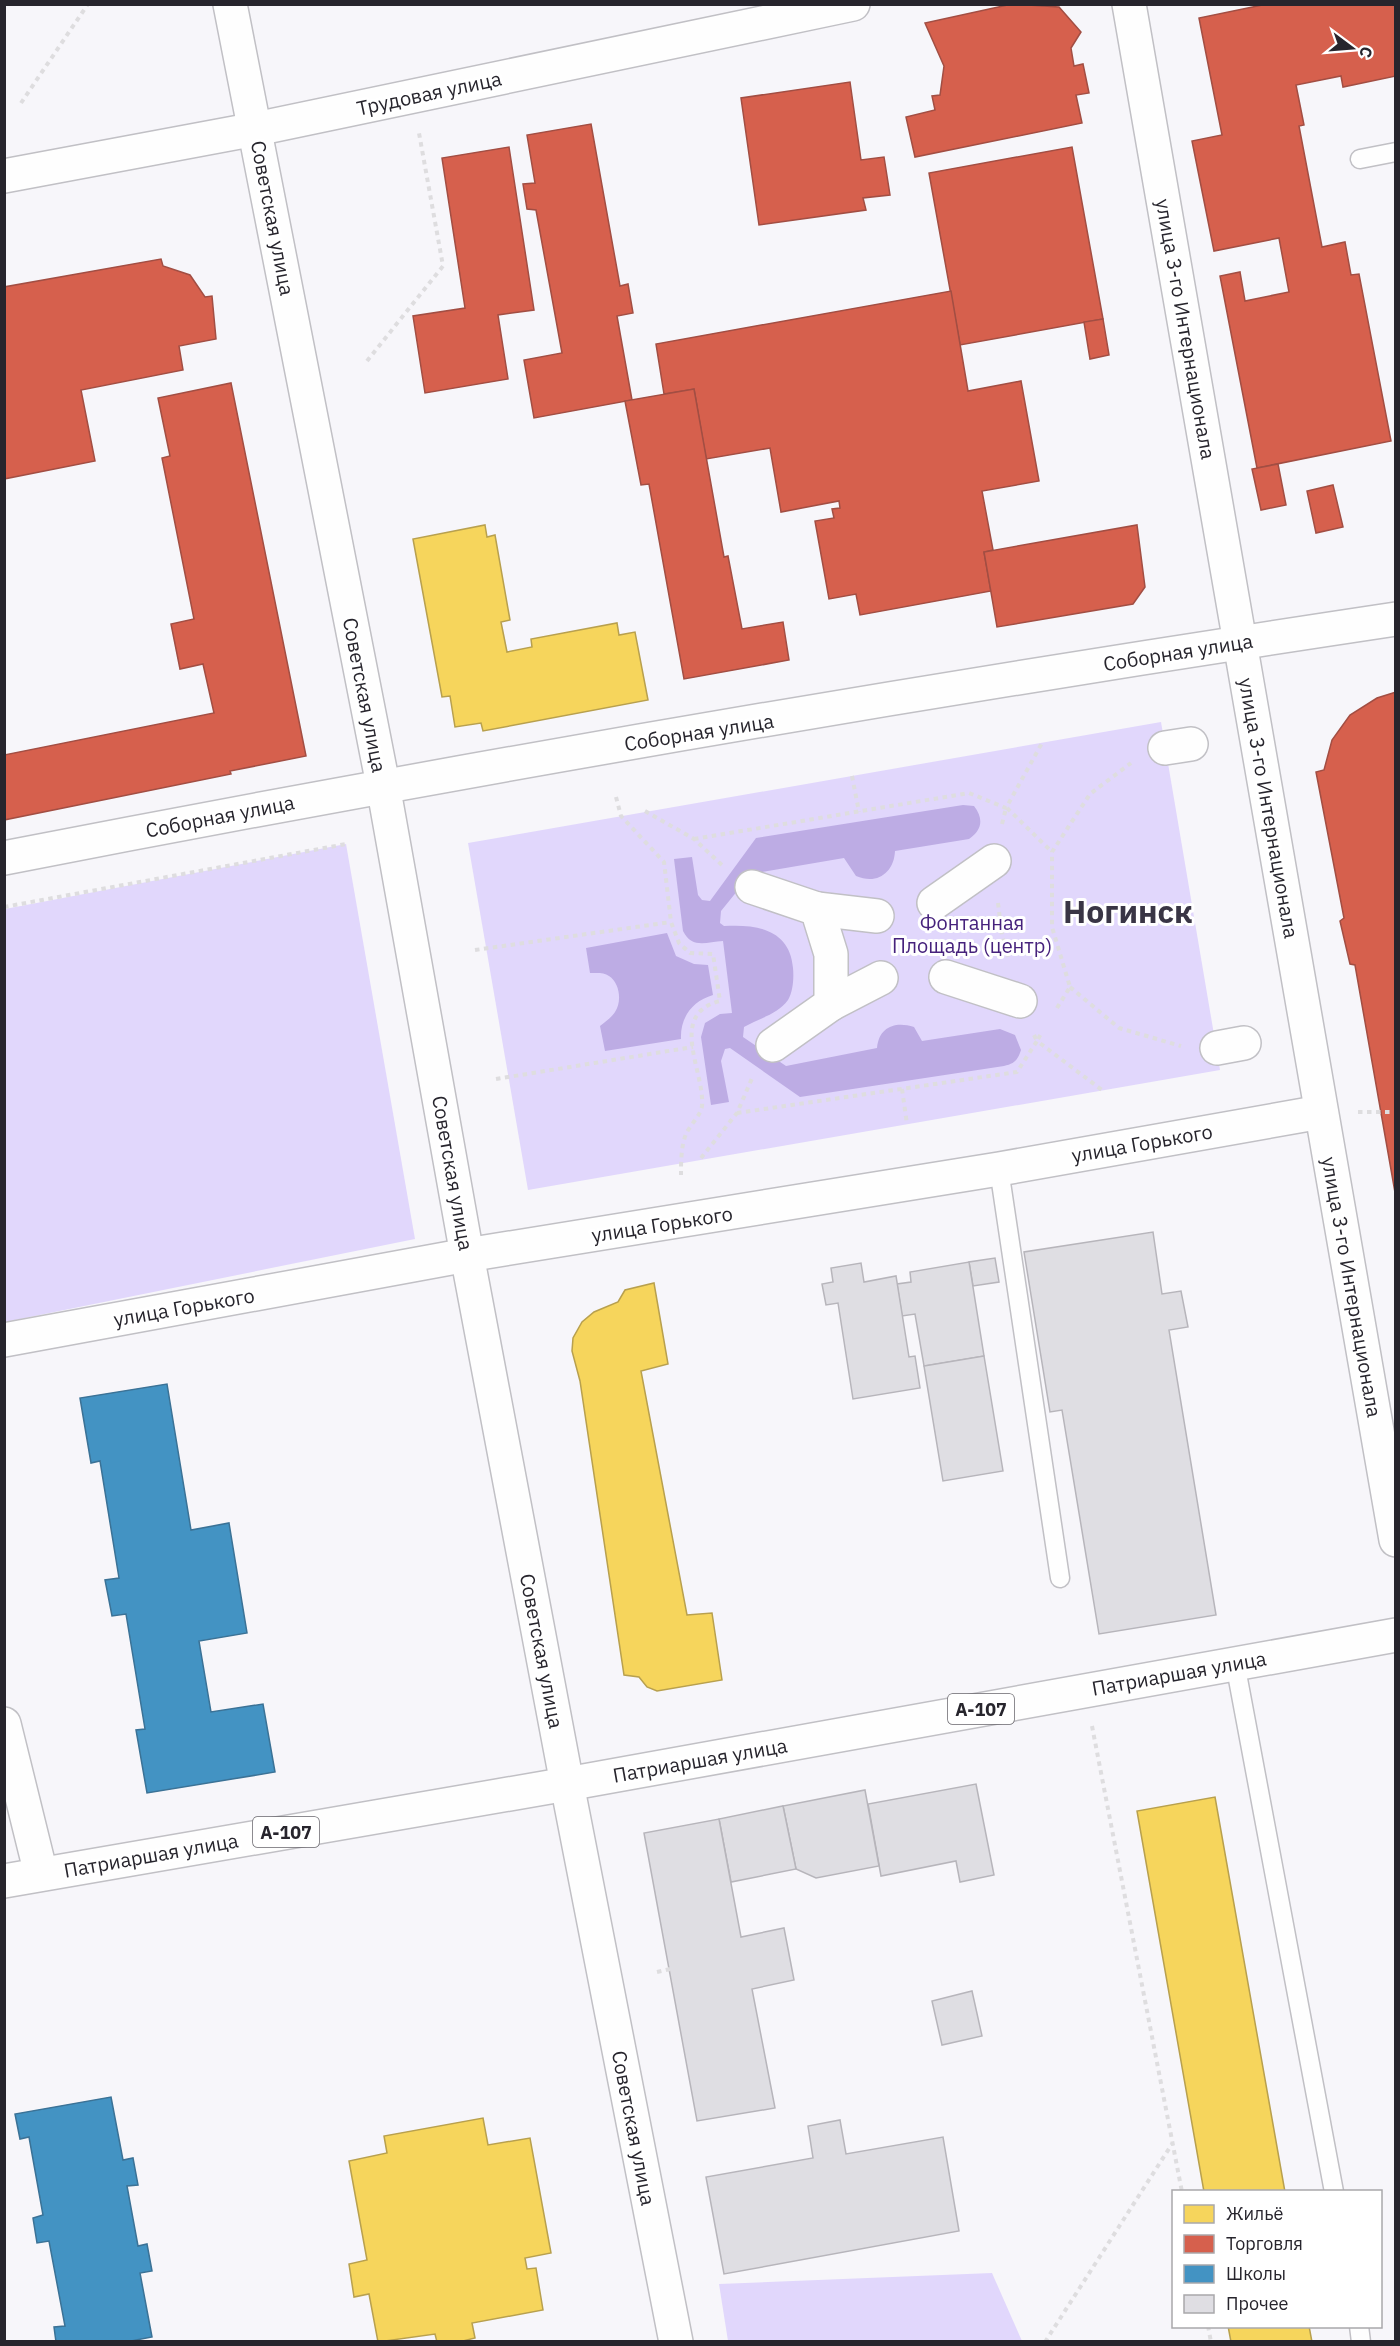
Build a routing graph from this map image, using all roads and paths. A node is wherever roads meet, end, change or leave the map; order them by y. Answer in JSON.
{"nodes":[{"id":1,"x":88,"y":4,"type":"edge"},
{"id":2,"x":230,"y":4,"type":"edge"},
{"id":3,"x":853,"y":4,"type":"edge"},
{"id":4,"x":1129,"y":4,"type":"edge"},
{"id":5,"x":21,"y":103,"type":"dead end"},
{"id":6,"x":417,"y":124,"type":"dead end"},
{"id":7,"x":256,"y":129,"type":"junction"},
{"id":8,"x":1395,"y":152,"type":"edge"},
{"id":9,"x":1360,"y":159,"type":"dead end"},
{"id":10,"x":4,"y":176,"type":"edge"},
{"id":11,"x":367,"y":361,"type":"dead end"},
{"id":12,"x":1395,"y":619,"type":"edge"},
{"id":13,"x":1240,"y":642,"type":"junction"},
{"id":14,"x":1042,"y":743,"type":"dead end"},
{"id":15,"x":1178,"y":746,"type":"dead end"},
{"id":16,"x":852,"y":776,"type":"dead end"},
{"id":17,"x":383,"y":785,"type":"junction"},
{"id":18,"x":616,"y":797,"type":"dead end"},
{"id":19,"x":1006,"y":808,"type":"junction"},
{"id":20,"x":645,"y":811,"type":"dead end"},
{"id":21,"x":859,"y":812,"type":"junction"},
{"id":22,"x":694,"y":839,"type":"junction"},
{"id":23,"x":346,"y":844,"type":"dead end"},
{"id":24,"x":1052,"y":852,"type":"junction"},
{"id":25,"x":4,"y":858,"type":"edge"},
{"id":26,"x":994,"y":861,"type":"junction"},
{"id":27,"x":720,"y":864,"type":"dead end"},
{"id":28,"x":752,"y":887,"type":"dead end"},
{"id":29,"x":934,"y":903,"type":"dead end"},
{"id":30,"x":4,"y":907,"type":"edge"},
{"id":31,"x":818,"y":909,"type":"junction"},
{"id":32,"x":877,"y":916,"type":"dead end"},
{"id":33,"x":671,"y":922,"type":"junction"},
{"id":34,"x":475,"y":950,"type":"dead end"},
{"id":35,"x":946,"y":977,"type":"dead end"},
{"id":36,"x":881,"y":978,"type":"dead end"},
{"id":37,"x":1071,"y":987,"type":"junction"},
{"id":38,"x":1020,"y":1000,"type":"junction"},
{"id":39,"x":831,"y":1004,"type":"junction"},
{"id":40,"x":1054,"y":1014,"type":"dead end"},
{"id":41,"x":1048,"y":1023,"type":"dead end"},
{"id":42,"x":1037,"y":1041,"type":"junction"},
{"id":43,"x":773,"y":1045,"type":"dead end"},
{"id":44,"x":1231,"y":1045,"type":"dead end"},
{"id":45,"x":693,"y":1047,"type":"junction"},
{"id":46,"x":754,"y":1074,"type":"dead end"},
{"id":47,"x":496,"y":1078,"type":"dead end"},
{"id":48,"x":902,"y":1089,"type":"junction"},
{"id":49,"x":1102,"y":1090,"type":"dead end"},
{"id":50,"x":1321,"y":1112,"type":"junction"},
{"id":51,"x":737,"y":1113,"type":"junction"},
{"id":52,"x":908,"y":1124,"type":"dead end"},
{"id":53,"x":700,"y":1158,"type":"dead end"},
{"id":54,"x":999,"y":1169,"type":"junction"},
{"id":55,"x":681,"y":1175,"type":"dead end"},
{"id":56,"x":467,"y":1255,"type":"junction"},
{"id":57,"x":4,"y":1340,"type":"edge"},
{"id":58,"x":1395,"y":1540,"type":"edge"},
{"id":59,"x":1060,"y":1578,"type":"dead end"},
{"id":60,"x":1395,"y":1635,"type":"edge"},
{"id":61,"x":1235,"y":1662,"type":"junction"},
{"id":62,"x":1086,"y":1690,"type":"junction"},
{"id":63,"x":4,"y":1724,"type":"edge"},
{"id":64,"x":567,"y":1784,"type":"junction"},
{"id":65,"x":41,"y":1874,"type":"junction"},
{"id":66,"x":4,"y":1881,"type":"edge"},
{"id":67,"x":670,"y":1969,"type":"dead end"},
{"id":68,"x":657,"y":1972,"type":"dead end"},
{"id":69,"x":1173,"y":2143,"type":"junction"},
{"id":70,"x":1182,"y":2190,"type":"edge"},
{"id":71,"x":1334,"y":2190,"type":"edge"},
{"id":72,"x":676,"y":2342,"type":"edge"},
{"id":73,"x":1045,"y":2342,"type":"edge"}],
"edges":[{"from":1,"to":5,"type":"path"},
{"from":2,"to":7,"type":"street","name":"Советская улица"},
{"from":3,"to":7,"type":"street","name":"Трудовая улица"},
{"from":4,"to":13,"type":"street","name":"улица 3-го Интернационала"},
{"from":6,"to":11,"type":"path"},
{"from":7,"to":10,"type":"street","name":"Трудовая улица"},
{"from":7,"to":17,"type":"street","name":"Советская улица"},
{"from":8,"to":9,"type":"lane"},
{"from":12,"to":13,"type":"street","name":"Соборная улица"},
{"from":13,"to":17,"type":"street","name":"Соборная улица"},
{"from":13,"to":50,"type":"street","name":"улица 3-го Интернационала"},
{"from":14,"to":19,"type":"path"},
{"from":15,"to":24,"type":"path"},
{"from":16,"to":21,"type":"path"},
{"from":17,"to":25,"type":"street","name":"Соборная улица"},
{"from":17,"to":56,"type":"street","name":"Советская улица"},
{"from":18,"to":33,"type":"path"},
{"from":19,"to":21,"type":"path"},
{"from":19,"to":24,"type":"path"},
{"from":19,"to":26,"type":"path"},
{"from":20,"to":22,"type":"path"},
{"from":21,"to":22,"type":"path"},
{"from":22,"to":27,"type":"path"},
{"from":23,"to":30,"type":"path"},
{"from":24,"to":37,"type":"path"},
{"from":26,"to":29,"type":"street"},
{"from":26,"to":38,"type":"path"},
{"from":28,"to":31,"type":"street"},
{"from":31,"to":32,"type":"street"},
{"from":31,"to":39,"type":"street"},
{"from":33,"to":34,"type":"path"},
{"from":33,"to":45,"type":"path"},
{"from":35,"to":38,"type":"street"},
{"from":36,"to":39,"type":"street"},
{"from":37,"to":40,"type":"path"},
{"from":37,"to":44,"type":"path"},
{"from":38,"to":42,"type":"path"},
{"from":39,"to":43,"type":"street"},
{"from":41,"to":42,"type":"path"},
{"from":42,"to":48,"type":"path"},
{"from":42,"to":49,"type":"path"},
{"from":45,"to":47,"type":"path"},
{"from":45,"to":55,"type":"path"},
{"from":46,"to":51,"type":"path"},
{"from":48,"to":51,"type":"path"},
{"from":48,"to":52,"type":"path"},
{"from":50,"to":54,"type":"street","name":"улица Горького"},
{"from":50,"to":58,"type":"street","name":"улица 3-го Интернационала"},
{"from":51,"to":53,"type":"path"},
{"from":54,"to":56,"type":"street","name":"улица Горького"},
{"from":54,"to":59,"type":"lane"},
{"from":56,"to":57,"type":"street","name":"улица Горького"},
{"from":56,"to":64,"type":"street","name":"Советская улица"},
{"from":60,"to":61,"type":"street","name":"Патриаршая улица","number":"А-107"},
{"from":61,"to":62,"type":"street","name":"Патриаршая улица","number":"А-107"},
{"from":61,"to":71,"type":"lane"},
{"from":62,"to":64,"type":"street","name":"Патриаршая улица","number":"А-107"},
{"from":62,"to":69,"type":"path"},
{"from":63,"to":65,"type":"street"},
{"from":64,"to":65,"type":"street","name":"Патриаршая улица","number":"А-107"},
{"from":64,"to":72,"type":"street","name":"Советская улица"},
{"from":65,"to":66,"type":"street","name":"Патриаршая улица","number":"А-107"},
{"from":67,"to":68,"type":"path"},
{"from":69,"to":70,"type":"path"},
{"from":69,"to":73,"type":"path"}]}
